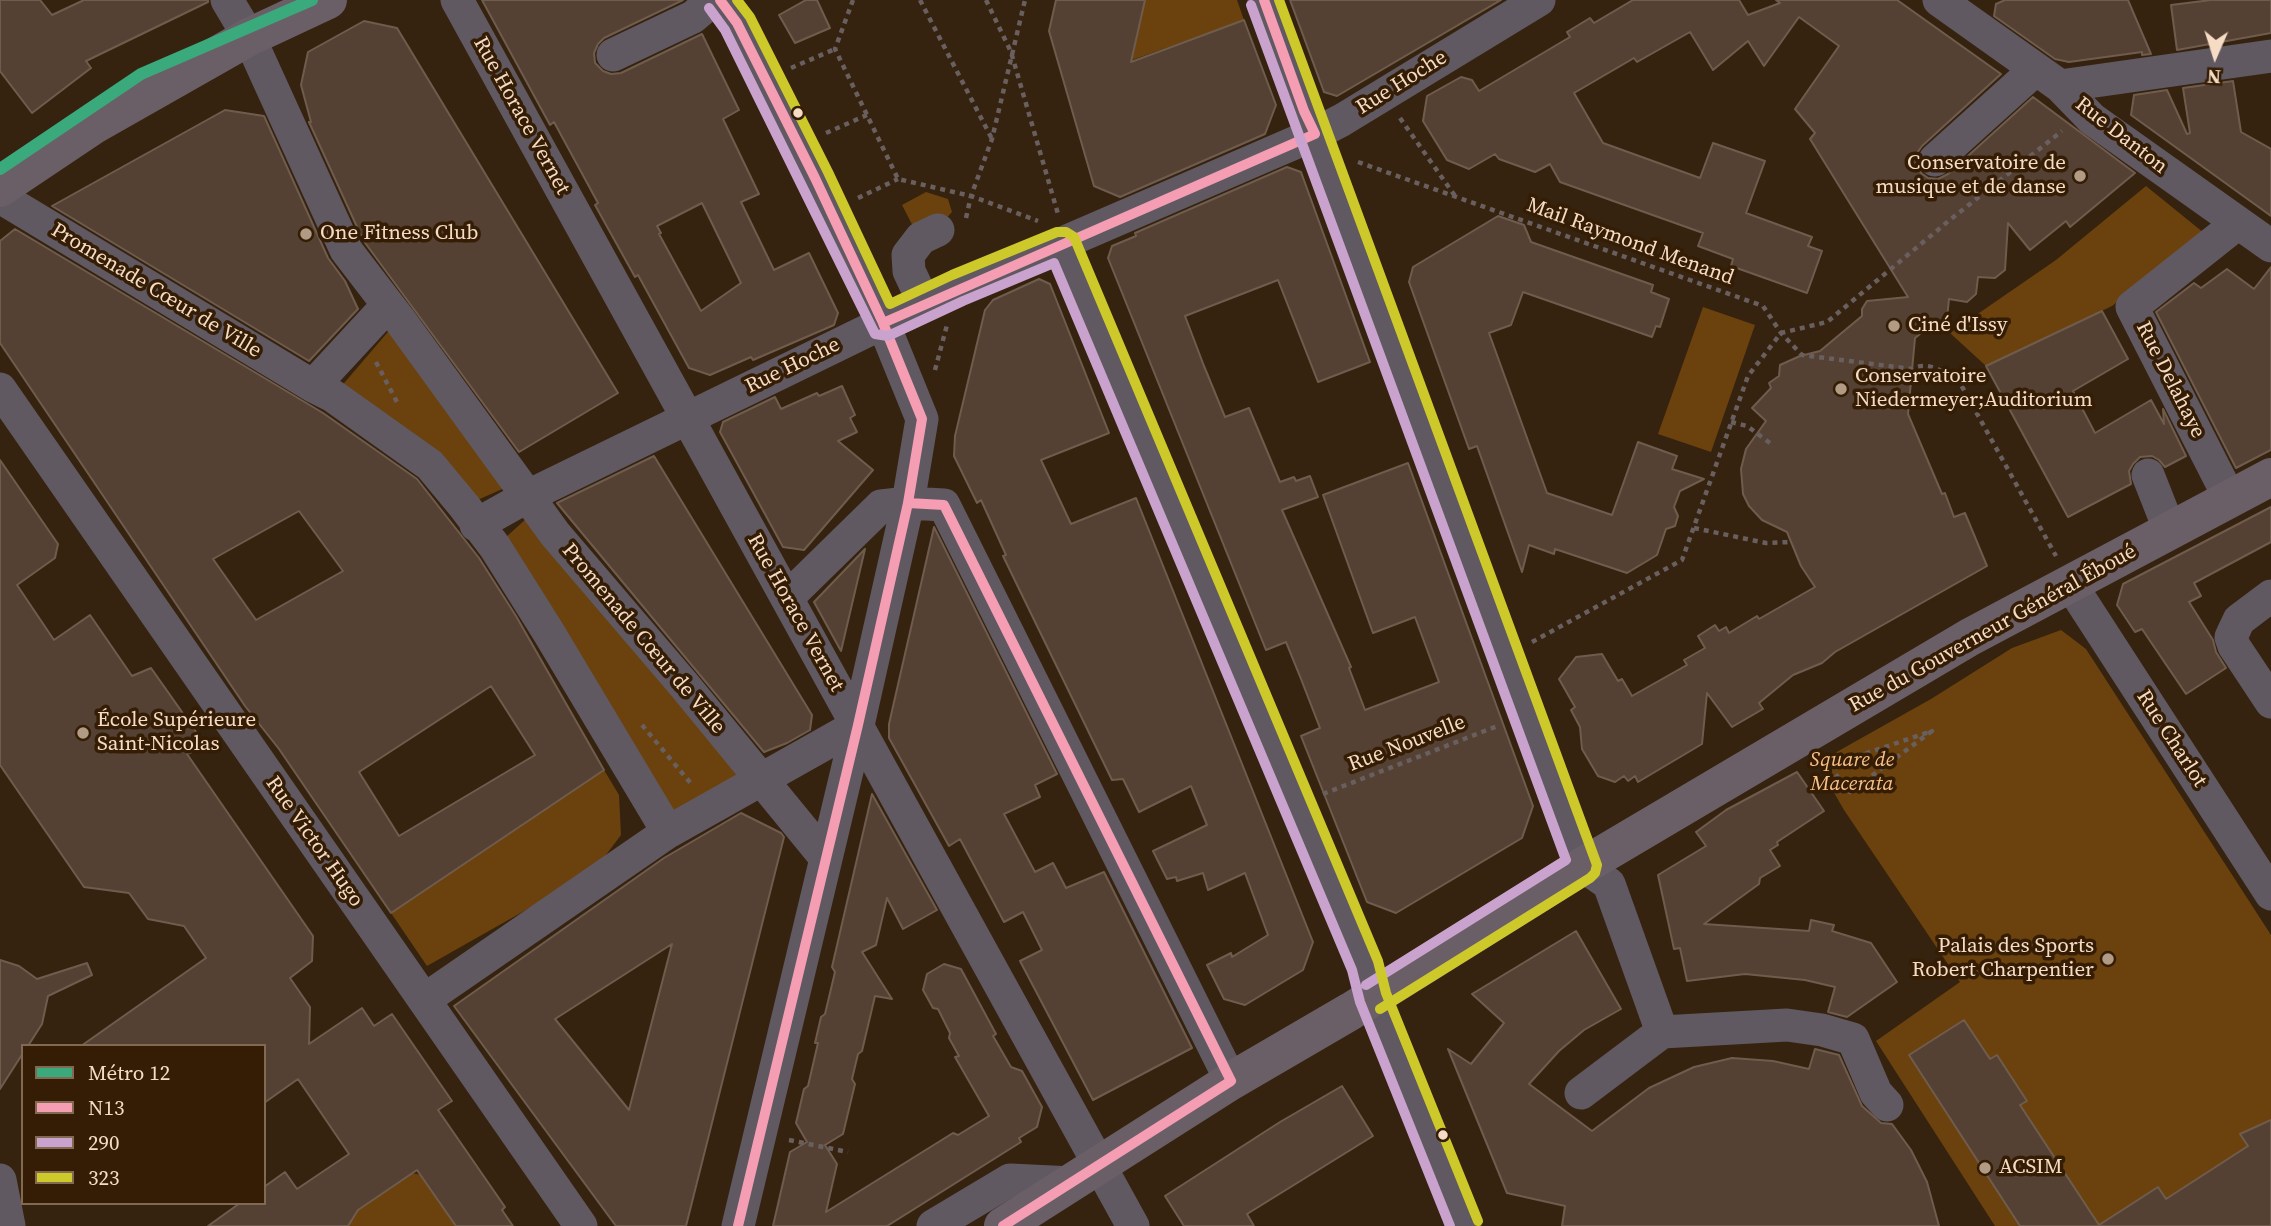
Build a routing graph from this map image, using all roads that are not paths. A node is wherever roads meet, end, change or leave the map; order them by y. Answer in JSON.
{"nodes":[{"id":1,"x":227,"y":0,"type":"edge"},
{"id":2,"x":328,"y":0,"type":"edge"},
{"id":3,"x":457,"y":0,"type":"edge"},
{"id":4,"x":713,"y":0,"type":"edge"},
{"id":5,"x":720,"y":0,"type":"edge"},
{"id":6,"x":1264,"y":0,"type":"edge"},
{"id":7,"x":1539,"y":0,"type":"edge"},
{"id":8,"x":1948,"y":2,"type":"edge"},
{"id":9,"x":249,"y":37,"type":"junction"},
{"id":10,"x":614,"y":55,"type":"dead end"},
{"id":11,"x":2271,"y":56,"type":"edge"},
{"id":12,"x":2048,"y":78,"type":"junction"},
{"id":13,"x":1315,"y":134,"type":"junction"},
{"id":14,"x":1935,"y":160,"type":"dead end"},
{"id":15,"x":0,"y":188,"type":"edge"},
{"id":16,"x":0,"y":197,"type":"edge"},
{"id":17,"x":2238,"y":223,"type":"junction"},
{"id":18,"x":951,"y":226,"type":"road end"},
{"id":19,"x":1062,"y":237,"type":"junction"},
{"id":20,"x":2271,"y":246,"type":"edge"},
{"id":21,"x":924,"y":303,"type":"junction"},
{"id":22,"x":388,"y":305,"type":"junction"},
{"id":23,"x":883,"y":323,"type":"junction"},
{"id":24,"x":313,"y":386,"type":"junction"},
{"id":25,"x":0,"y":389,"type":"edge"},
{"id":26,"x":687,"y":417,"type":"junction"},
{"id":27,"x":2148,"y":475,"type":"dead end"},
{"id":28,"x":2271,"y":477,"type":"edge"},
{"id":29,"x":527,"y":496,"type":"junction"},
{"id":30,"x":2230,"y":499,"type":"junction"},
{"id":31,"x":908,"y":503,"type":"junction"},
{"id":32,"x":476,"y":525,"type":"junction"},
{"id":33,"x":2170,"y":531,"type":"junction"},
{"id":34,"x":2071,"y":585,"type":"junction"},
{"id":35,"x":2271,"y":596,"type":"edge"},
{"id":36,"x":787,"y":598,"type":"junction"},
{"id":37,"x":2271,"y":702,"type":"edge"},
{"id":38,"x":858,"y":725,"type":"junction"},
{"id":39,"x":762,"y":779,"type":"junction"},
{"id":40,"x":668,"y":832,"type":"junction"},
{"id":41,"x":825,"y":857,"type":"junction"},
{"id":42,"x":1583,"y":866,"type":"junction"},
{"id":43,"x":2271,"y":894,"type":"edge"},
{"id":44,"x":1373,"y":997,"type":"junction"},
{"id":45,"x":424,"y":1000,"type":"junction"},
{"id":46,"x":1662,"y":1032,"type":"junction"},
{"id":47,"x":1231,"y":1081,"type":"junction"},
{"id":48,"x":1581,"y":1093,"type":"dead end"},
{"id":49,"x":1887,"y":1105,"type":"dead end"},
{"id":50,"x":1086,"y":1174,"type":"junction"},
{"id":51,"x":0,"y":1180,"type":"edge"},
{"id":52,"x":9,"y":1226,"type":"edge"},
{"id":53,"x":581,"y":1226,"type":"edge"},
{"id":54,"x":738,"y":1226,"type":"edge"},
{"id":55,"x":933,"y":1226,"type":"edge"},
{"id":56,"x":1003,"y":1226,"type":"edge"},
{"id":57,"x":1133,"y":1226,"type":"edge"},
{"id":58,"x":1465,"y":1226,"type":"edge"}],
"edges":[{"from":1,"to":9,"type":"street","name":"Promenade Cœur de Ville"},
{"from":2,"to":9,"type":"main road"},
{"from":3,"to":26,"type":"street","name":"Rue Horace Vernet"},
{"from":4,"to":10,"type":"street"},
{"from":5,"to":23,"type":"street"},
{"from":6,"to":13,"type":"street"},
{"from":7,"to":13,"type":"street","name":"Rue Hoche"},
{"from":8,"to":12,"type":"street","name":"Rue Danton"},
{"from":9,"to":15,"type":"main road"},
{"from":9,"to":22,"type":"street","name":"Promenade Cœur de Ville"},
{"from":11,"to":12,"type":"street"},
{"from":12,"to":14,"type":"street"},
{"from":12,"to":17,"type":"street","name":"Rue Danton"},
{"from":13,"to":19,"type":"street","name":"Rue Hoche"},
{"from":13,"to":42,"type":"street"},
{"from":16,"to":24,"type":"street","name":"Promenade Cœur de Ville"},
{"from":17,"to":20,"type":"street","name":"Rue Danton"},
{"from":17,"to":30,"type":"street","name":"Rue Delahaye"},
{"from":18,"to":21,"type":"street"},
{"from":19,"to":21,"type":"street","name":"Rue Hoche"},
{"from":19,"to":44,"type":"street"},
{"from":21,"to":23,"type":"street","name":"Rue Hoche"},
{"from":22,"to":24,"type":"street"},
{"from":22,"to":29,"type":"street","name":"Promenade Cœur de Ville"},
{"from":23,"to":26,"type":"street","name":"Rue Hoche"},
{"from":23,"to":31,"type":"street"},
{"from":24,"to":32,"type":"street","name":"Promenade Cœur de Ville"},
{"from":25,"to":45,"type":"street","name":"Rue Victor Hugo"},
{"from":26,"to":29,"type":"street"},
{"from":26,"to":36,"type":"street","name":"Rue Horace Vernet"},
{"from":27,"to":33,"type":"street"},
{"from":28,"to":30,"type":"main road","name":"Rue du Gouverneur Général Éboué"},
{"from":29,"to":32,"type":"street"},
{"from":29,"to":39,"type":"street","name":"Promenade Cœur de Ville"},
{"from":30,"to":33,"type":"main road","name":"Rue du Gouverneur Général Éboué"},
{"from":31,"to":36,"type":"street"},
{"from":31,"to":38,"type":"street"},
{"from":31,"to":47,"type":"street"},
{"from":32,"to":40,"type":"street","name":"Promenade Cœur de Ville"},
{"from":33,"to":34,"type":"main road","name":"Rue du Gouverneur Général Éboué"},
{"from":34,"to":42,"type":"main road","name":"Rue du Gouverneur Général Éboué"},
{"from":34,"to":43,"type":"street","name":"Rue Charlot"},
{"from":35,"to":37,"type":"street"},
{"from":36,"to":38,"type":"street","name":"Rue Horace Vernet"},
{"from":38,"to":39,"type":"street"},
{"from":38,"to":41,"type":"street"},
{"from":38,"to":50,"type":"street","name":"Rue Horace Vernet"},
{"from":39,"to":40,"type":"street"},
{"from":39,"to":41,"type":"street","name":"Promenade Cœur de Ville"},
{"from":40,"to":45,"type":"street"},
{"from":41,"to":54,"type":"street"},
{"from":42,"to":44,"type":"main road","name":"Rue du Gouverneur Général Éboué"},
{"from":42,"to":46,"type":"street"},
{"from":44,"to":47,"type":"main road","name":"Rue du Gouverneur Général Éboué"},
{"from":44,"to":58,"type":"street"},
{"from":45,"to":53,"type":"street","name":"Rue Victor Hugo"},
{"from":46,"to":48,"type":"street"},
{"from":46,"to":49,"type":"street"},
{"from":47,"to":50,"type":"main road","name":"Rue du Gouverneur Général Éboué"},
{"from":50,"to":55,"type":"street"},
{"from":50,"to":56,"type":"main road","name":"Rue du Gouverneur Général Éboué"},
{"from":50,"to":57,"type":"street","name":"Rue Horace Vernet"},
{"from":51,"to":52,"type":"street"}]}
